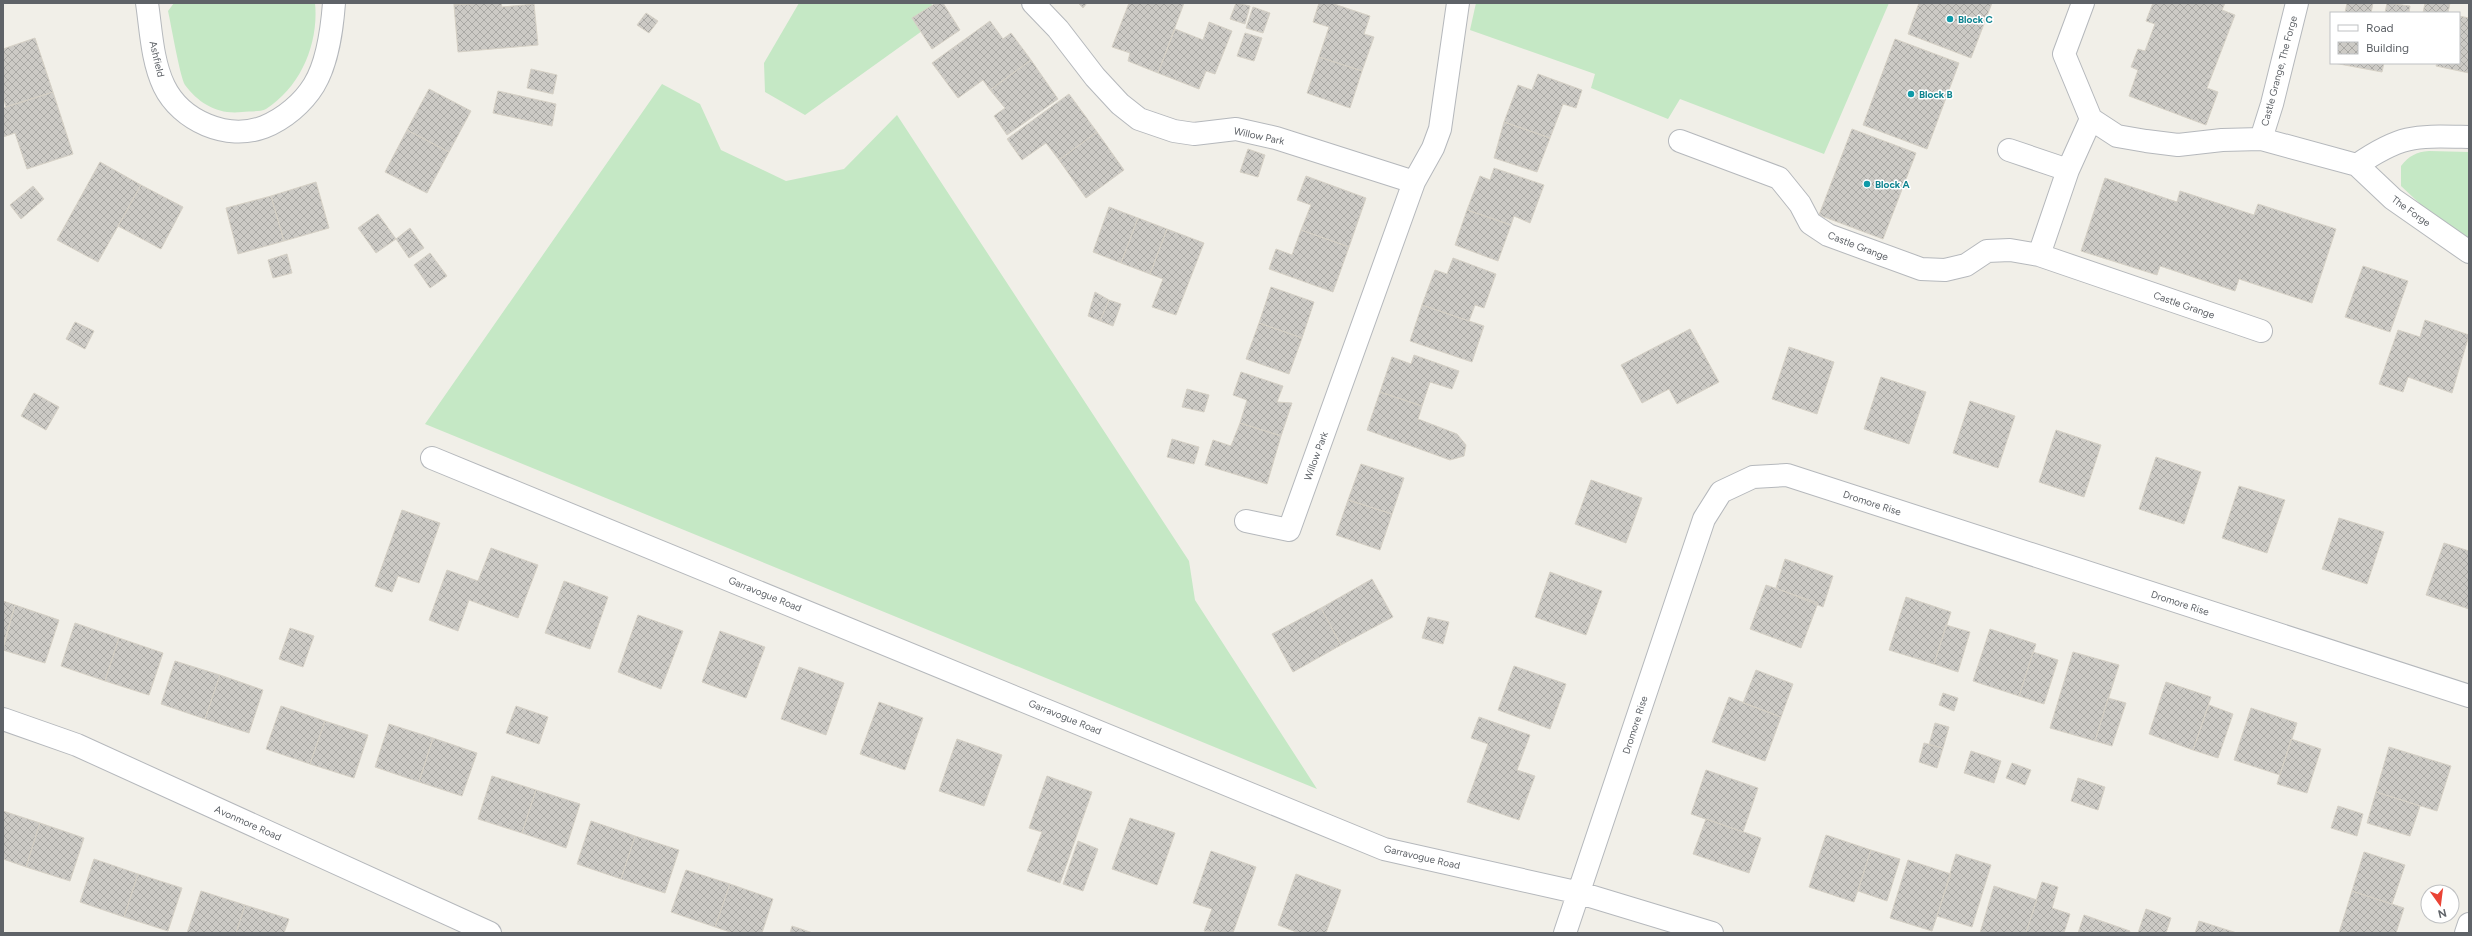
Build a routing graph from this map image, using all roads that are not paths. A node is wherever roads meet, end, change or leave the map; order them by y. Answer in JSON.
{"nodes":[{"id":1,"x":147,"y":3,"type":"edge"},
{"id":2,"x":334,"y":3,"type":"edge"},
{"id":3,"x":1033,"y":3,"type":"edge"},
{"id":4,"x":1458,"y":3,"type":"edge"},
{"id":5,"x":2083,"y":3,"type":"edge"},
{"id":6,"x":2297,"y":3,"type":"edge"},
{"id":7,"x":2091,"y":120,"type":"junction"},
{"id":8,"x":2469,"y":137,"type":"edge"},
{"id":9,"x":2261,"y":139,"type":"junction"},
{"id":10,"x":1680,"y":141,"type":"dead end"},
{"id":11,"x":2009,"y":150,"type":"dead end"},
{"id":12,"x":2357,"y":165,"type":"junction"},
{"id":13,"x":2068,"y":170,"type":"junction"},
{"id":14,"x":1414,"y":182,"type":"junction"},
{"id":15,"x":2469,"y":252,"type":"edge"},
{"id":16,"x":2039,"y":255,"type":"junction"},
{"id":17,"x":2261,"y":331,"type":"dead end"},
{"id":18,"x":432,"y":458,"type":"dead end"},
{"id":19,"x":1246,"y":521,"type":"dead end"},
{"id":20,"x":2469,"y":696,"type":"edge"},
{"id":21,"x":3,"y":718,"type":"edge"},
{"id":22,"x":1580,"y":893,"type":"junction"},
{"id":23,"x":2469,"y":924,"type":"edge"},
{"id":24,"x":490,"y":933,"type":"edge"},
{"id":25,"x":1565,"y":933,"type":"edge"},
{"id":26,"x":1712,"y":933,"type":"edge"},
{"id":27,"x":2466,"y":933,"type":"edge"}],
"edges":[{"from":1,"to":2,"type":"street","name":"Ashfield"},
{"from":3,"to":14,"type":"street","name":"Willow Park"},
{"from":4,"to":14,"type":"street","name":"Willow Park"},
{"from":5,"to":7,"type":"street"},
{"from":6,"to":9,"type":"street","name":"Castle Grange, The Forge"},
{"from":7,"to":9,"type":"street"},
{"from":7,"to":13,"type":"street"},
{"from":8,"to":12,"type":"street"},
{"from":9,"to":12,"type":"street","name":"The Forge"},
{"from":10,"to":16,"type":"street","name":"Castle Grange"},
{"from":11,"to":13,"type":"street"},
{"from":12,"to":15,"type":"street","name":"The Forge"},
{"from":13,"to":16,"type":"street"},
{"from":14,"to":19,"type":"street","name":"Willow Park"},
{"from":16,"to":17,"type":"street","name":"Castle Grange"},
{"from":18,"to":22,"type":"street","name":"Garravogue Road"},
{"from":20,"to":22,"type":"street","name":"Dromore Rise"},
{"from":21,"to":24,"type":"street","name":"Avonmore Road"},
{"from":22,"to":25,"type":"street","name":"Dromore Rise"},
{"from":22,"to":26,"type":"street","name":"Garravogue Road"},
{"from":23,"to":27,"type":"street"}]}
